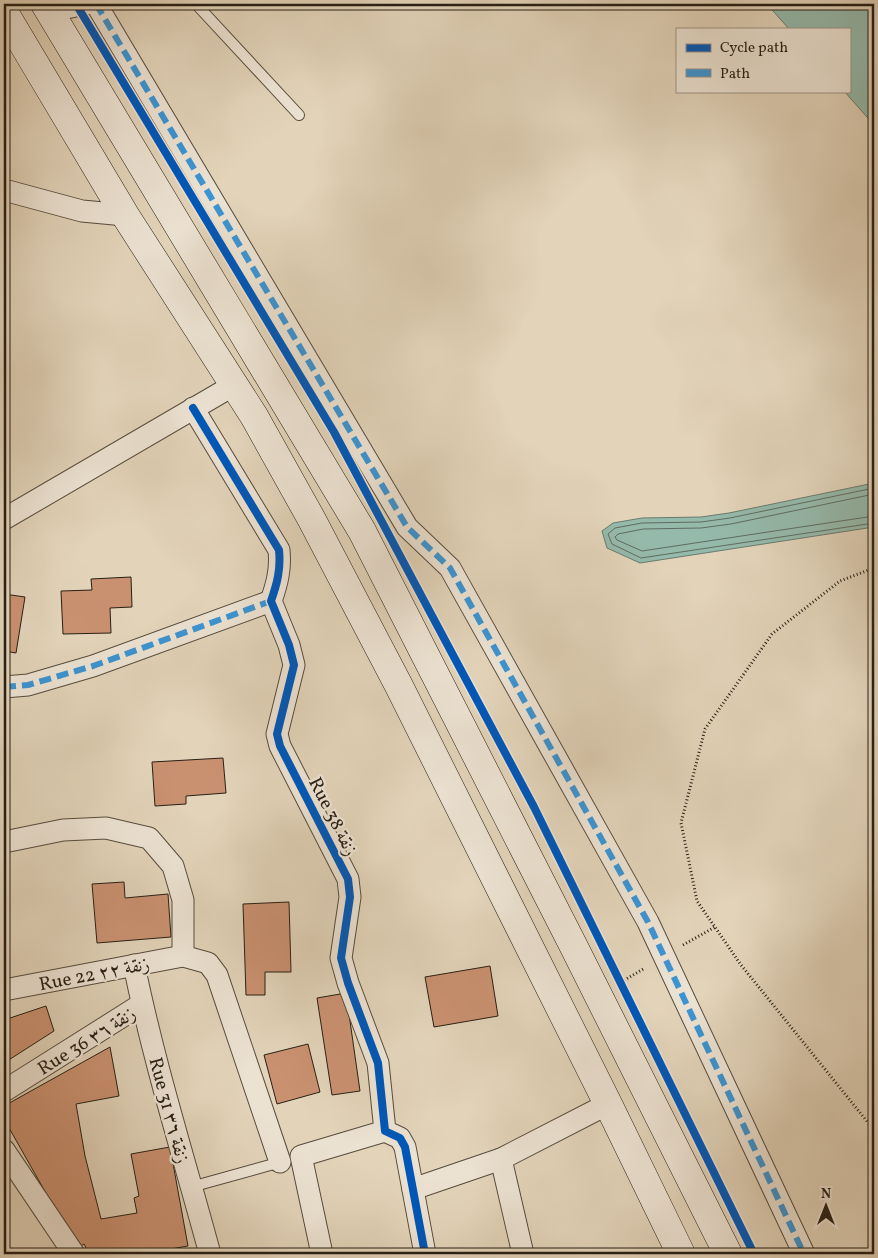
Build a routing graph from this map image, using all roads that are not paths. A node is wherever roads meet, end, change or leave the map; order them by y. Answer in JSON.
{"nodes":[{"id":1,"x":101,"y":4,"type":"edge"},
{"id":2,"x":196,"y":4,"type":"edge"},
{"id":3,"x":49,"y":10,"type":"edge"},
{"id":4,"x":4,"y":12,"type":"edge"},
{"id":5,"x":299,"y":115,"type":"dead end"},
{"id":6,"x":4,"y":190,"type":"edge"},
{"id":7,"x":125,"y":215,"type":"junction"},
{"id":8,"x":234,"y":385,"type":"junction"},
{"id":9,"x":193,"y":408,"type":"junction"},
{"id":10,"x":4,"y":519,"type":"edge"},
{"id":11,"x":271,"y":601,"type":"junction"},
{"id":12,"x":4,"y":687,"type":"edge"},
{"id":13,"x":4,"y":842,"type":"edge"},
{"id":14,"x":183,"y":956,"type":"junction"},
{"id":15,"x":134,"y":965,"type":"junction"},
{"id":16,"x":4,"y":990,"type":"edge"},
{"id":17,"x":142,"y":1004,"type":"junction"},
{"id":18,"x":4,"y":1091,"type":"edge"},
{"id":19,"x":608,"y":1104,"type":"junction"},
{"id":20,"x":385,"y":1131,"type":"junction"},
{"id":21,"x":4,"y":1150,"type":"edge"},
{"id":22,"x":301,"y":1156,"type":"junction"},
{"id":23,"x":501,"y":1159,"type":"junction"},
{"id":24,"x":280,"y":1162,"type":"junction"},
{"id":25,"x":191,"y":1187,"type":"junction"},
{"id":26,"x":413,"y":1188,"type":"junction"},
{"id":27,"x":74,"y":1254,"type":"edge"},
{"id":28,"x":210,"y":1254,"type":"edge"},
{"id":29,"x":322,"y":1254,"type":"edge"},
{"id":30,"x":425,"y":1254,"type":"edge"},
{"id":31,"x":524,"y":1254,"type":"edge"},
{"id":32,"x":681,"y":1254,"type":"edge"},
{"id":33,"x":728,"y":1254,"type":"edge"},
{"id":34,"x":804,"y":1254,"type":"edge"}],
"edges":[{"from":1,"to":3,"type":"lane"},
{"from":1,"to":34,"type":"street"},
{"from":2,"to":5,"type":"lane"},
{"from":3,"to":33,"type":"main road"},
{"from":4,"to":7,"type":"main road"},
{"from":6,"to":7,"type":"street"},
{"from":7,"to":8,"type":"main road"},
{"from":8,"to":9,"type":"street"},
{"from":8,"to":19,"type":"main road"},
{"from":9,"to":10,"type":"street"},
{"from":9,"to":11,"type":"street"},
{"from":11,"to":12,"type":"street"},
{"from":11,"to":20,"type":"street","name":"Rue 38 زنقة"},
{"from":13,"to":14,"type":"street"},
{"from":14,"to":15,"type":"street","name":"Rue 22 زنقة ٢٢"},
{"from":14,"to":24,"type":"street"},
{"from":15,"to":16,"type":"street","name":"Rue 22 زنقة ٢٢"},
{"from":15,"to":17,"type":"street","name":"Rue 31 زنقة ٣٦"},
{"from":17,"to":18,"type":"street","name":"Rue 36 زنقة ٣٦"},
{"from":17,"to":25,"type":"street","name":"Rue 31 زنقة ٣٦"},
{"from":19,"to":23,"type":"street"},
{"from":19,"to":32,"type":"main road"},
{"from":20,"to":22,"type":"street"},
{"from":20,"to":26,"type":"street"},
{"from":21,"to":27,"type":"street"},
{"from":22,"to":24,"type":"lane"},
{"from":22,"to":29,"type":"street"},
{"from":23,"to":26,"type":"street"},
{"from":23,"to":31,"type":"street"},
{"from":24,"to":25,"type":"lane"},
{"from":25,"to":28,"type":"street","name":"Rue 31 زنقة ٣٦"},
{"from":26,"to":30,"type":"street"}]}
